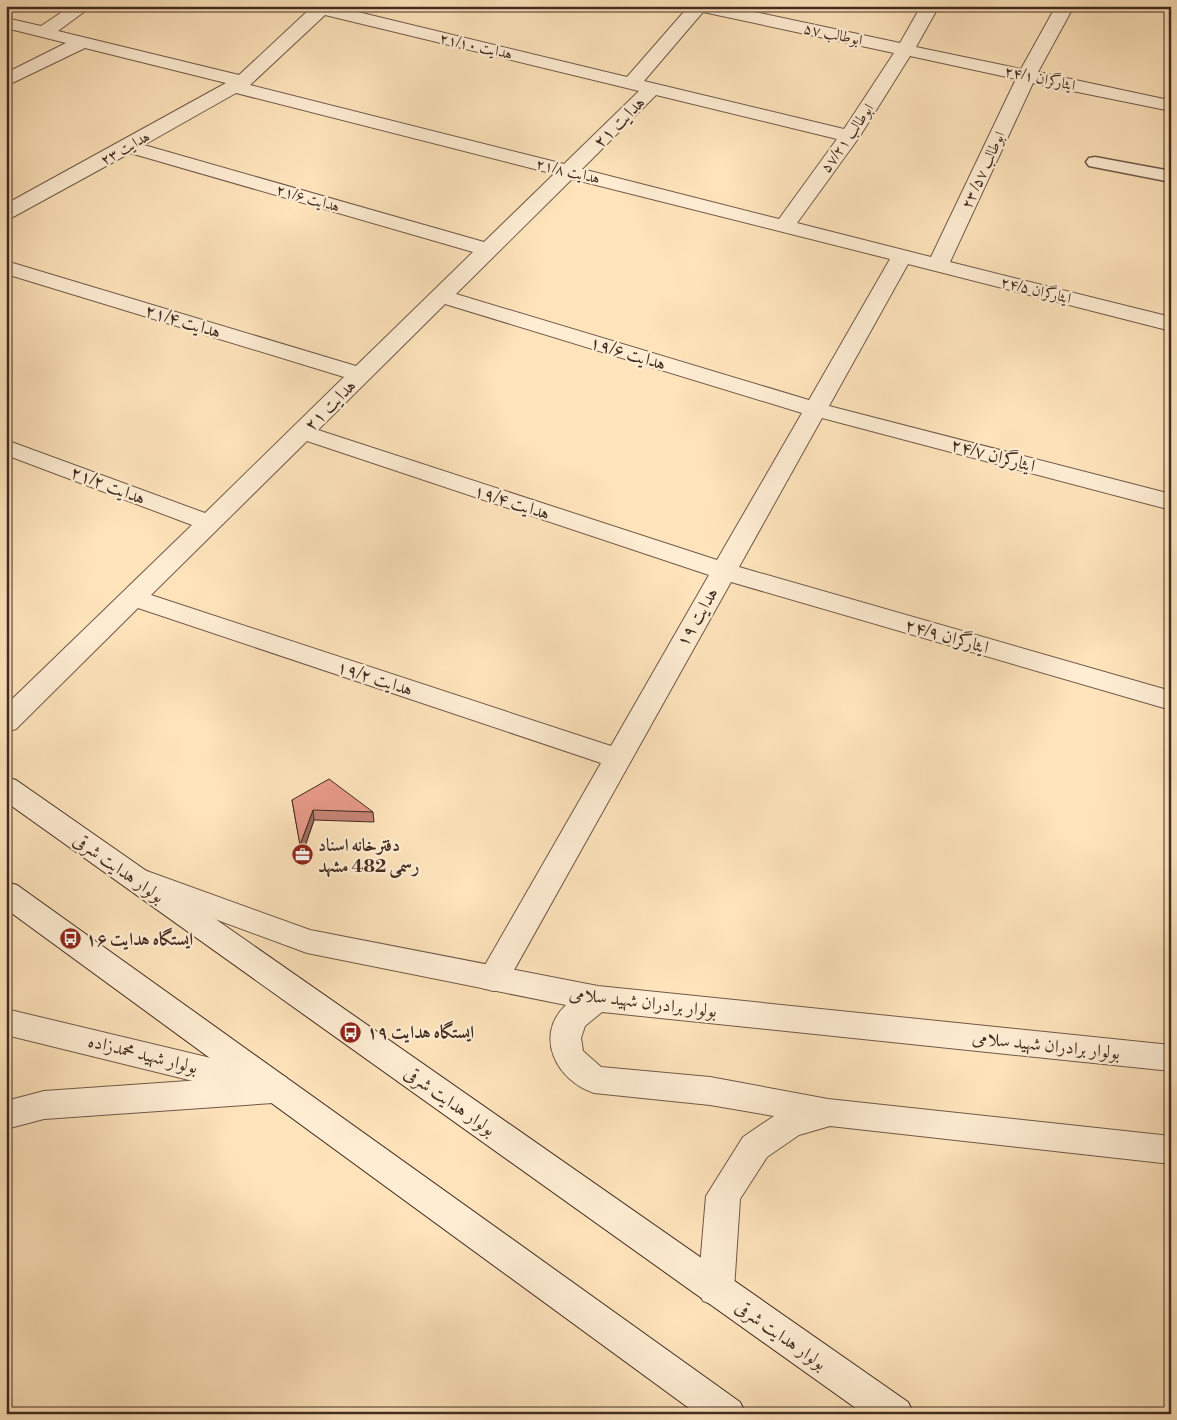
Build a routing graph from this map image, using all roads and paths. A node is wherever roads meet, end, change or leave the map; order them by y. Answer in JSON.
{"nodes":[{"id":1,"x":83,"y":6,"type":"edge"},
{"id":2,"x":700,"y":6,"type":"edge"},
{"id":3,"x":930,"y":6,"type":"edge"},
{"id":4,"x":1066,"y":6,"type":"edge"},
{"id":5,"x":323,"y":8,"type":"edge"},
{"id":6,"x":726,"y":9,"type":"edge"},
{"id":7,"x":6,"y":23,"type":"edge"},
{"id":8,"x":44,"y":32,"type":"junction"},
{"id":9,"x":83,"y":42,"type":"junction"},
{"id":10,"x":907,"y":49,"type":"junction"},
{"id":11,"x":1027,"y":75,"type":"junction"},
{"id":12,"x":6,"y":80,"type":"edge"},
{"id":13,"x":239,"y":84,"type":"junction"},
{"id":14,"x":642,"y":86,"type":"junction"},
{"id":15,"x":1171,"y":103,"type":"edge"},
{"id":16,"x":850,"y":136,"type":"junction"},
{"id":17,"x":128,"y":146,"type":"junction"},
{"id":18,"x":1096,"y":162,"type":"dead end"},
{"id":19,"x":569,"y":171,"type":"junction"},
{"id":20,"x":1171,"y":177,"type":"edge"},
{"id":21,"x":6,"y":213,"type":"edge"},
{"id":22,"x":784,"y":226,"type":"junction"},
{"id":23,"x":488,"y":250,"type":"junction"},
{"id":24,"x":902,"y":256,"type":"junction"},
{"id":25,"x":938,"y":265,"type":"junction"},
{"id":26,"x":6,"y":267,"type":"edge"},
{"id":27,"x":441,"y":296,"type":"junction"},
{"id":28,"x":1171,"y":324,"type":"edge"},
{"id":29,"x":360,"y":375,"type":"junction"},
{"id":30,"x":814,"y":409,"type":"junction"},
{"id":31,"x":302,"y":432,"type":"junction"},
{"id":32,"x":6,"y":447,"type":"edge"},
{"id":33,"x":1171,"y":502,"type":"edge"},
{"id":34,"x":209,"y":523,"type":"junction"},
{"id":35,"x":723,"y":571,"type":"junction"},
{"id":36,"x":134,"y":598,"type":"junction"},
{"id":37,"x":1171,"y":700,"type":"edge"},
{"id":38,"x":6,"y":722,"type":"edge"},
{"id":39,"x":616,"y":758,"type":"junction"},
{"id":40,"x":6,"y":788,"type":"edge"},
{"id":41,"x":130,"y":876,"type":"junction"},
{"id":42,"x":6,"y":893,"type":"edge"},
{"id":43,"x":493,"y":979,"type":"junction"},
{"id":44,"x":598,"y":999,"type":"junction"},
{"id":45,"x":6,"y":1022,"type":"edge"},
{"id":46,"x":1171,"y":1058,"type":"edge"},
{"id":47,"x":279,"y":1088,"type":"junction"},
{"id":48,"x":830,"y":1112,"type":"junction"},
{"id":49,"x":6,"y":1115,"type":"edge"},
{"id":50,"x":1171,"y":1150,"type":"edge"},
{"id":51,"x":716,"y":1290,"type":"junction"},
{"id":52,"x":727,"y":1414,"type":"edge"},
{"id":53,"x":895,"y":1414,"type":"edge"}],
"edges":[{"from":1,"to":8,"type":"street"},
{"from":2,"to":6,"type":"street","name":"ابوطالب ۵۷"},
{"from":2,"to":14,"type":"street","name":"هدایت ۲۱"},
{"from":3,"to":10,"type":"street","name":"ابوطالب ۵۷/۲۱"},
{"from":4,"to":11,"type":"street","name":"ابوطالب ۵۷/ ۲۳"},
{"from":5,"to":13,"type":"street","name":"هدایت ۲۳"},
{"from":5,"to":14,"type":"street","name":"هدایت ۲۱/۱۰"},
{"from":6,"to":10,"type":"street","name":"ابوطالب ۵۷"},
{"from":7,"to":8,"type":"street","name":"هدایت ۲۱/۸"},
{"from":8,"to":9,"type":"street","name":"هدایت ۲۱/۸"},
{"from":9,"to":12,"type":"street"},
{"from":9,"to":13,"type":"street","name":"هدایت ۲۱/۸"},
{"from":10,"to":11,"type":"street","name":"ایثارگران ۲۴/۱"},
{"from":10,"to":16,"type":"street","name":"ابوطالب ۵۷/۲۱"},
{"from":11,"to":15,"type":"street","name":"ایثارگران ۲۴/۱"},
{"from":11,"to":25,"type":"street","name":"ابوطالب ۵۷/ ۲۳"},
{"from":13,"to":17,"type":"street","name":"هدایت ۲۳"},
{"from":13,"to":19,"type":"street","name":"هدایت ۲۱/۸"},
{"from":14,"to":16,"type":"street","name":"هدایت ۲۱/۱۰"},
{"from":14,"to":19,"type":"street","name":"هدایت ۲۱"},
{"from":16,"to":22,"type":"street","name":"ابوطالب ۵۷/۲۱"},
{"from":17,"to":21,"type":"street","name":"هدایت ۲۳"},
{"from":17,"to":23,"type":"street","name":"هدایت ۲۱/۶"},
{"from":18,"to":20,"type":"lane"},
{"from":19,"to":22,"type":"street","name":"هدایت ۲۱/۸"},
{"from":19,"to":23,"type":"street","name":"هدایت ۲۱"},
{"from":22,"to":24,"type":"street","name":"هدایت ۲۱/۸"},
{"from":23,"to":27,"type":"street","name":"هدایت ۲۱"},
{"from":24,"to":25,"type":"street","name":"ایثارگران ۲۴/۵"},
{"from":24,"to":30,"type":"street","name":"هدایت ۱۹"},
{"from":25,"to":28,"type":"street","name":"ایثارگران ۲۴/۵"},
{"from":26,"to":29,"type":"street","name":"هدایت ۲۱/۴"},
{"from":27,"to":29,"type":"street","name":"هدایت ۲۱"},
{"from":27,"to":30,"type":"street","name":"هدایت ۱۹/۶"},
{"from":29,"to":31,"type":"street","name":"هدایت ۲۱"},
{"from":30,"to":33,"type":"street","name":"ایثارگران ۲۴/۷"},
{"from":30,"to":35,"type":"street","name":"هدایت ۱۹"},
{"from":31,"to":34,"type":"street","name":"هدایت ۲۱"},
{"from":31,"to":35,"type":"street","name":"هدایت ۱۹/۴"},
{"from":32,"to":34,"type":"street","name":"هدایت ۲۱/۲"},
{"from":34,"to":36,"type":"street","name":"هدایت ۲۱"},
{"from":35,"to":37,"type":"street","name":"ایثارگران ۲۴/۹"},
{"from":35,"to":39,"type":"street","name":"هدایت ۱۹"},
{"from":36,"to":38,"type":"street","name":"هدایت ۲۱"},
{"from":36,"to":39,"type":"street","name":"هدایت ۱۹/۲"},
{"from":39,"to":43,"type":"street","name":"هدایت ۱۹"},
{"from":40,"to":41,"type":"street","name":"بولوار هدایت شرقی"},
{"from":41,"to":43,"type":"street","name":"بولوار برادران شهید سلامی"},
{"from":41,"to":51,"type":"street","name":"بولوار هدایت شرقی"},
{"from":42,"to":47,"type":"street"},
{"from":43,"to":44,"type":"street","name":"بولوار برادران شهید سلامی"},
{"from":44,"to":46,"type":"street","name":"بولوار برادران شهید سلامی"},
{"from":44,"to":48,"type":"street"},
{"from":45,"to":47,"type":"street","name":"بولوار شهید محمدزاده"},
{"from":47,"to":49,"type":"street"},
{"from":47,"to":52,"type":"street"},
{"from":48,"to":50,"type":"street"},
{"from":48,"to":51,"type":"street"},
{"from":51,"to":53,"type":"street","name":"بولوار هدایت شرقی"}]}
